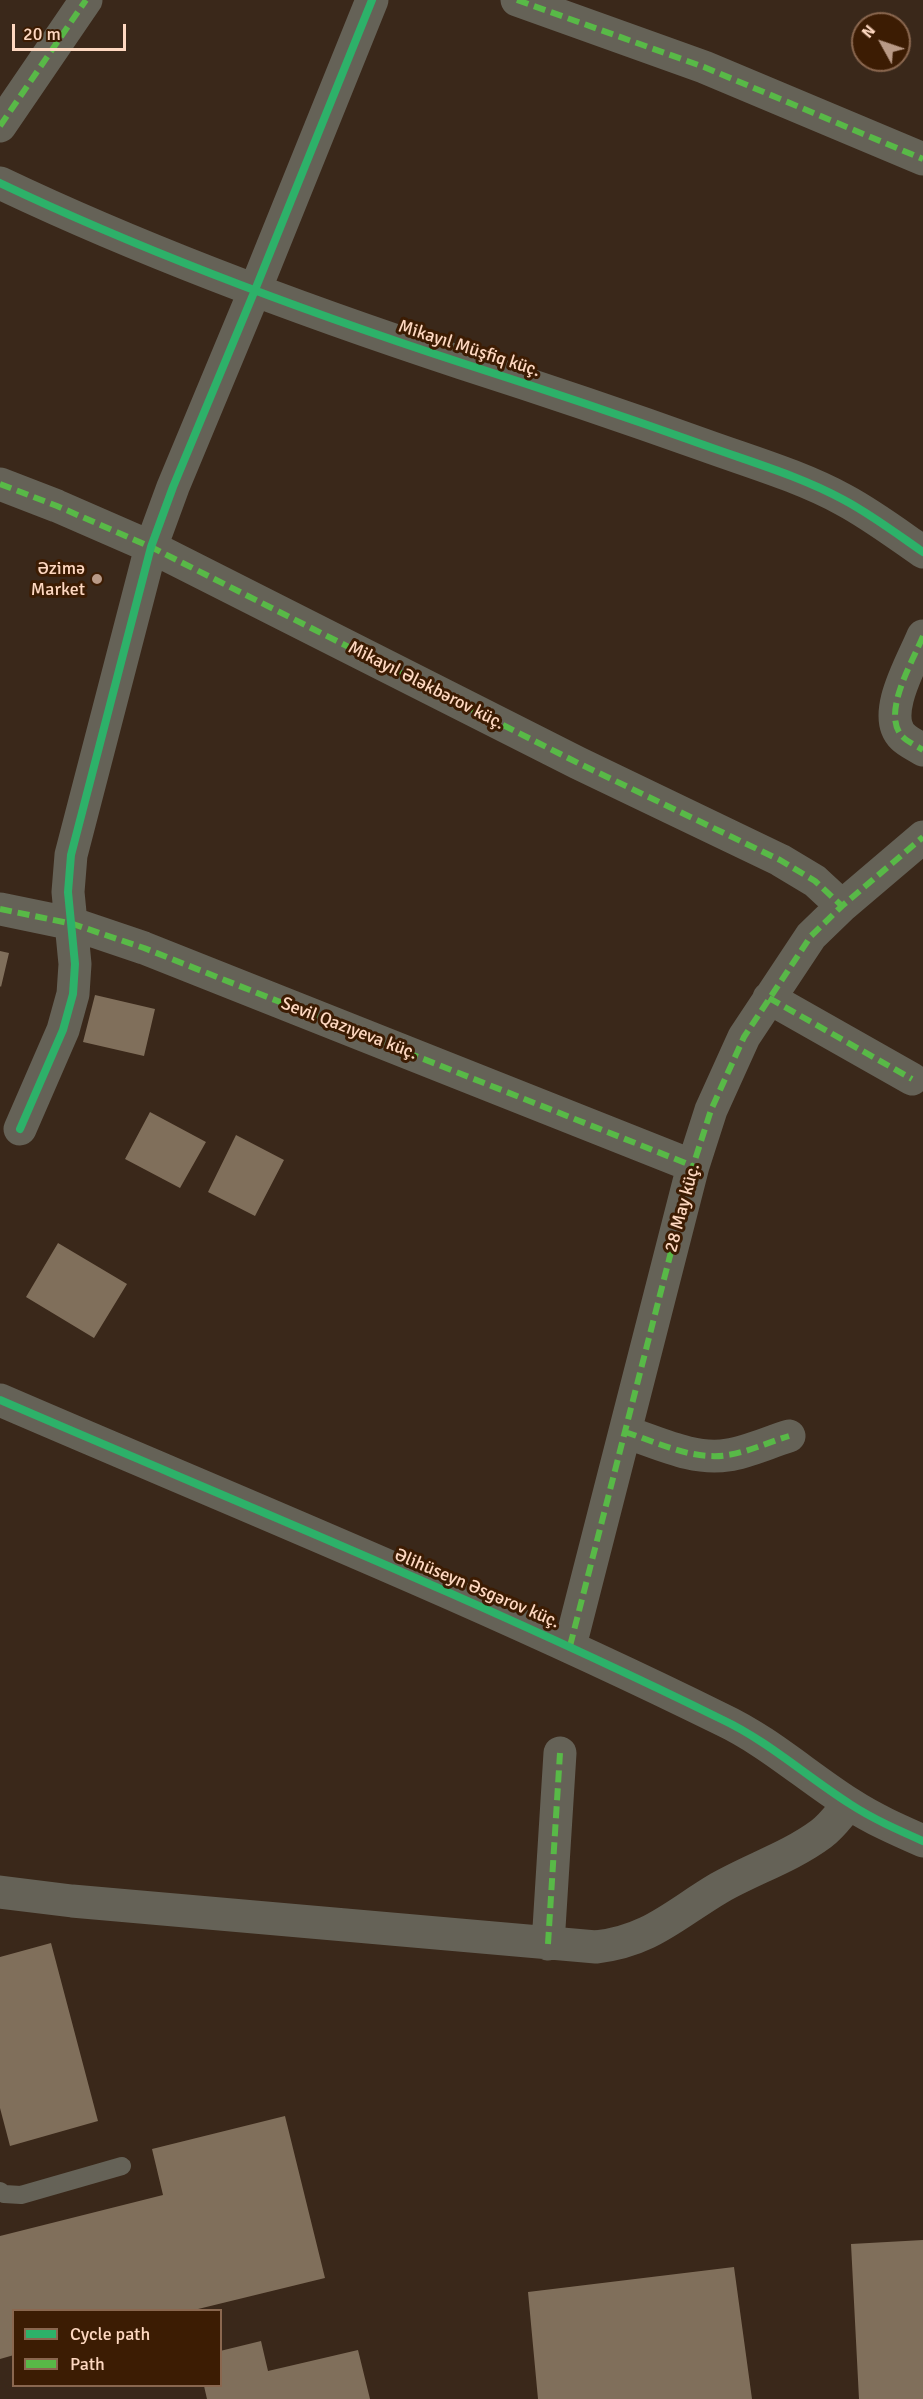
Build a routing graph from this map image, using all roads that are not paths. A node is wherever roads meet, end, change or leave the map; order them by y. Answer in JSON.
{"nodes":[{"id":1,"x":86,"y":0,"type":"edge"},
{"id":2,"x":372,"y":0,"type":"edge"},
{"id":3,"x":517,"y":0,"type":"edge"},
{"id":4,"x":0,"y":126,"type":"edge"},
{"id":5,"x":923,"y":159,"type":"edge"},
{"id":6,"x":0,"y":183,"type":"edge"},
{"id":7,"x":255,"y":290,"type":"junction"},
{"id":8,"x":0,"y":484,"type":"edge"},
{"id":9,"x":151,"y":547,"type":"junction"},
{"id":10,"x":923,"y":552,"type":"edge"},
{"id":11,"x":923,"y":636,"type":"edge"},
{"id":12,"x":923,"y":750,"type":"edge"},
{"id":13,"x":923,"y":837,"type":"edge"},
{"id":14,"x":842,"y":906,"type":"junction"},
{"id":15,"x":0,"y":909,"type":"edge"},
{"id":16,"x":73,"y":924,"type":"junction"},
{"id":17,"x":769,"y":998,"type":"junction"},
{"id":18,"x":912,"y":1079,"type":"dead end"},
{"id":19,"x":20,"y":1129,"type":"dead end"},
{"id":20,"x":693,"y":1166,"type":"junction"},
{"id":21,"x":0,"y":1401,"type":"edge"},
{"id":22,"x":625,"y":1431,"type":"junction"},
{"id":23,"x":789,"y":1436,"type":"dead end"},
{"id":24,"x":570,"y":1646,"type":"junction"},
{"id":25,"x":560,"y":1753,"type":"dead end"},
{"id":26,"x":849,"y":1804,"type":"junction"},
{"id":27,"x":923,"y":1841,"type":"edge"},
{"id":28,"x":0,"y":1892,"type":"edge"},
{"id":29,"x":548,"y":1944,"type":"junction"},
{"id":30,"x":122,"y":2166,"type":"dead end"},
{"id":31,"x":0,"y":2191,"type":"edge"}],
"edges":[{"from":1,"to":4,"type":"street"},
{"from":2,"to":7,"type":"street"},
{"from":3,"to":5,"type":"street"},
{"from":6,"to":7,"type":"street","name":"Mikayıl Müşfiq küç."},
{"from":7,"to":9,"type":"street"},
{"from":7,"to":10,"type":"street","name":"Mikayıl Müşfiq küç."},
{"from":8,"to":9,"type":"street","name":"Mikayıl Ələkbərov küç."},
{"from":9,"to":14,"type":"street","name":"Mikayıl Ələkbərov küç."},
{"from":9,"to":16,"type":"street"},
{"from":11,"to":12,"type":"street"},
{"from":13,"to":14,"type":"street","name":"28 May küç."},
{"from":14,"to":17,"type":"street","name":"28 May küç."},
{"from":15,"to":16,"type":"street","name":"Sevil Qazıyeva küç."},
{"from":16,"to":19,"type":"street"},
{"from":16,"to":20,"type":"street","name":"Sevil Qazıyeva küç."},
{"from":17,"to":18,"type":"street"},
{"from":17,"to":20,"type":"street","name":"28 May küç."},
{"from":20,"to":22,"type":"street","name":"28 May küç."},
{"from":21,"to":24,"type":"street","name":"Əlihüseyn Əsgərov küç."},
{"from":22,"to":23,"type":"street"},
{"from":22,"to":24,"type":"street","name":"28 May küç."},
{"from":24,"to":26,"type":"street","name":"Əlihüseyn Əsgərov küç."},
{"from":25,"to":29,"type":"street"},
{"from":26,"to":27,"type":"street","name":"Əlihüseyn Əsgərov küç."},
{"from":26,"to":29,"type":"street"},
{"from":28,"to":29,"type":"street"},
{"from":30,"to":31,"type":"lane"}]}
